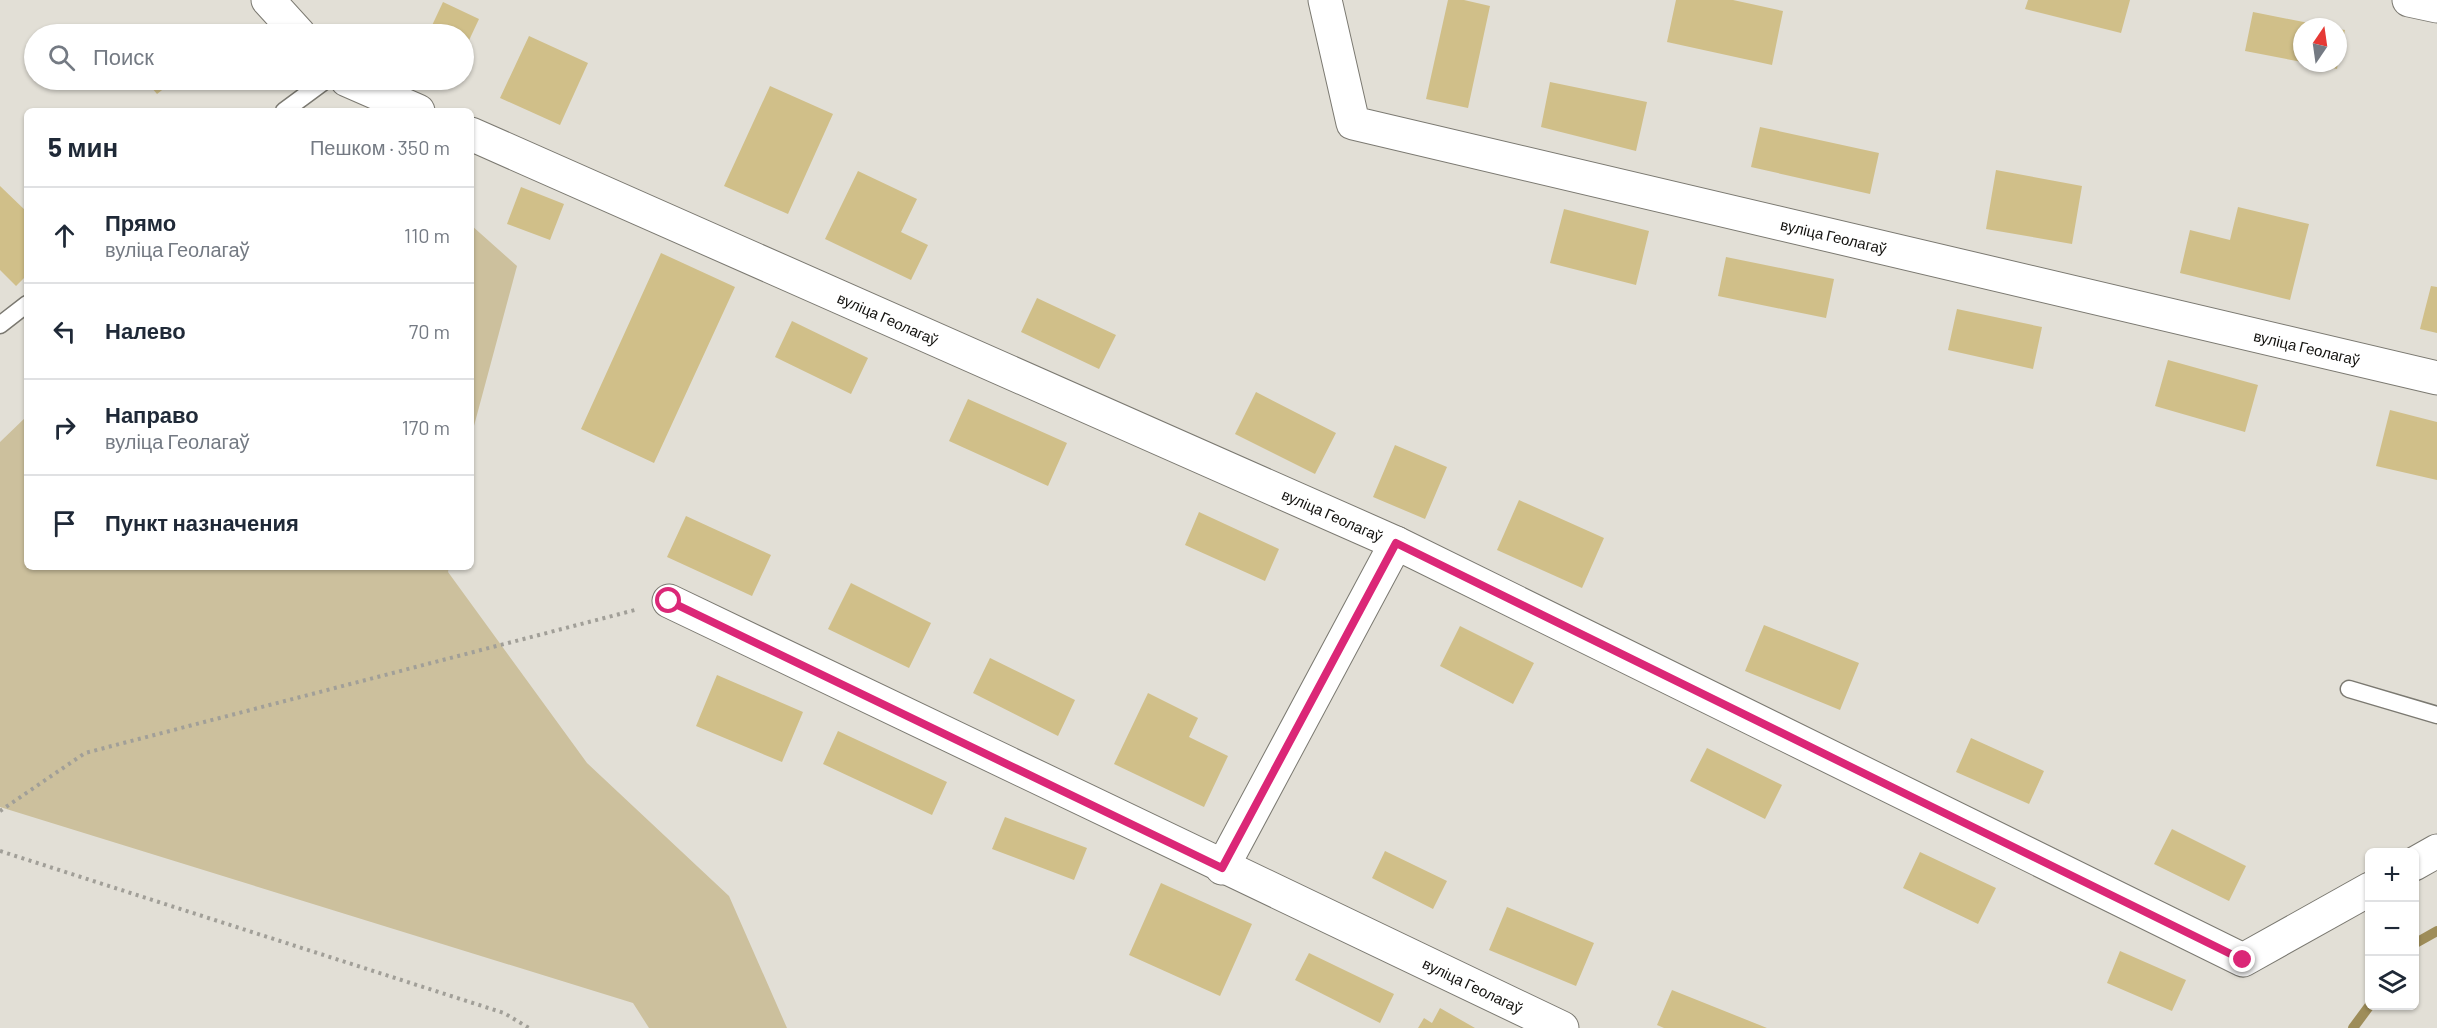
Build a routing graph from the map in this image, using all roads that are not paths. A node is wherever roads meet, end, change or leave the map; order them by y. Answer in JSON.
{"nodes":[{"id":1,"x":268,"y":0,"type":"edge"},
{"id":2,"x":1325,"y":0,"type":"edge"},
{"id":3,"x":2409,"y":0,"type":"edge"},
{"id":4,"x":2437,"y":6,"type":"edge"},
{"id":5,"x":290,"y":24,"type":"edge"},
{"id":6,"x":312,"y":90,"type":"edge"},
{"id":7,"x":370,"y":90,"type":"edge"},
{"id":8,"x":288,"y":108,"type":"edge"},
{"id":9,"x":411,"y":108,"type":"edge"},
{"id":10,"x":474,"y":135,"type":"edge"},
{"id":11,"x":24,"y":306,"type":"edge"},
{"id":12,"x":0,"y":325,"type":"edge"},
{"id":13,"x":2437,"y":378,"type":"edge"},
{"id":14,"x":1396,"y":543,"type":"junction"},
{"id":15,"x":669,"y":601,"type":"road end"},
{"id":16,"x":2349,"y":689,"type":"dead end"},
{"id":17,"x":2437,"y":715,"type":"edge"},
{"id":18,"x":2437,"y":851,"type":"edge"},
{"id":19,"x":2419,"y":862,"type":"edge"},
{"id":20,"x":1222,"y":868,"type":"junction"},
{"id":21,"x":2365,"y":892,"type":"edge"},
{"id":22,"x":1562,"y":1028,"type":"edge"}],
"edges":[{"from":1,"to":5,"type":"street"},
{"from":2,"to":13,"type":"street","name":"вуліца Геолагаў"},
{"from":3,"to":4,"type":"street"},
{"from":6,"to":8,"type":"lane"},
{"from":7,"to":9,"type":"street"},
{"from":10,"to":14,"type":"street","name":"вуліца Геолагаў"},
{"from":11,"to":12,"type":"lane"},
{"from":14,"to":20,"type":"street"},
{"from":14,"to":21,"type":"street","name":"вуліца Геолагаў"},
{"from":15,"to":20,"type":"street","name":"вуліца Геолагаў"},
{"from":16,"to":17,"type":"lane"},
{"from":18,"to":19,"type":"street"},
{"from":20,"to":22,"type":"street","name":"вуліца Геолагаў"}]}
